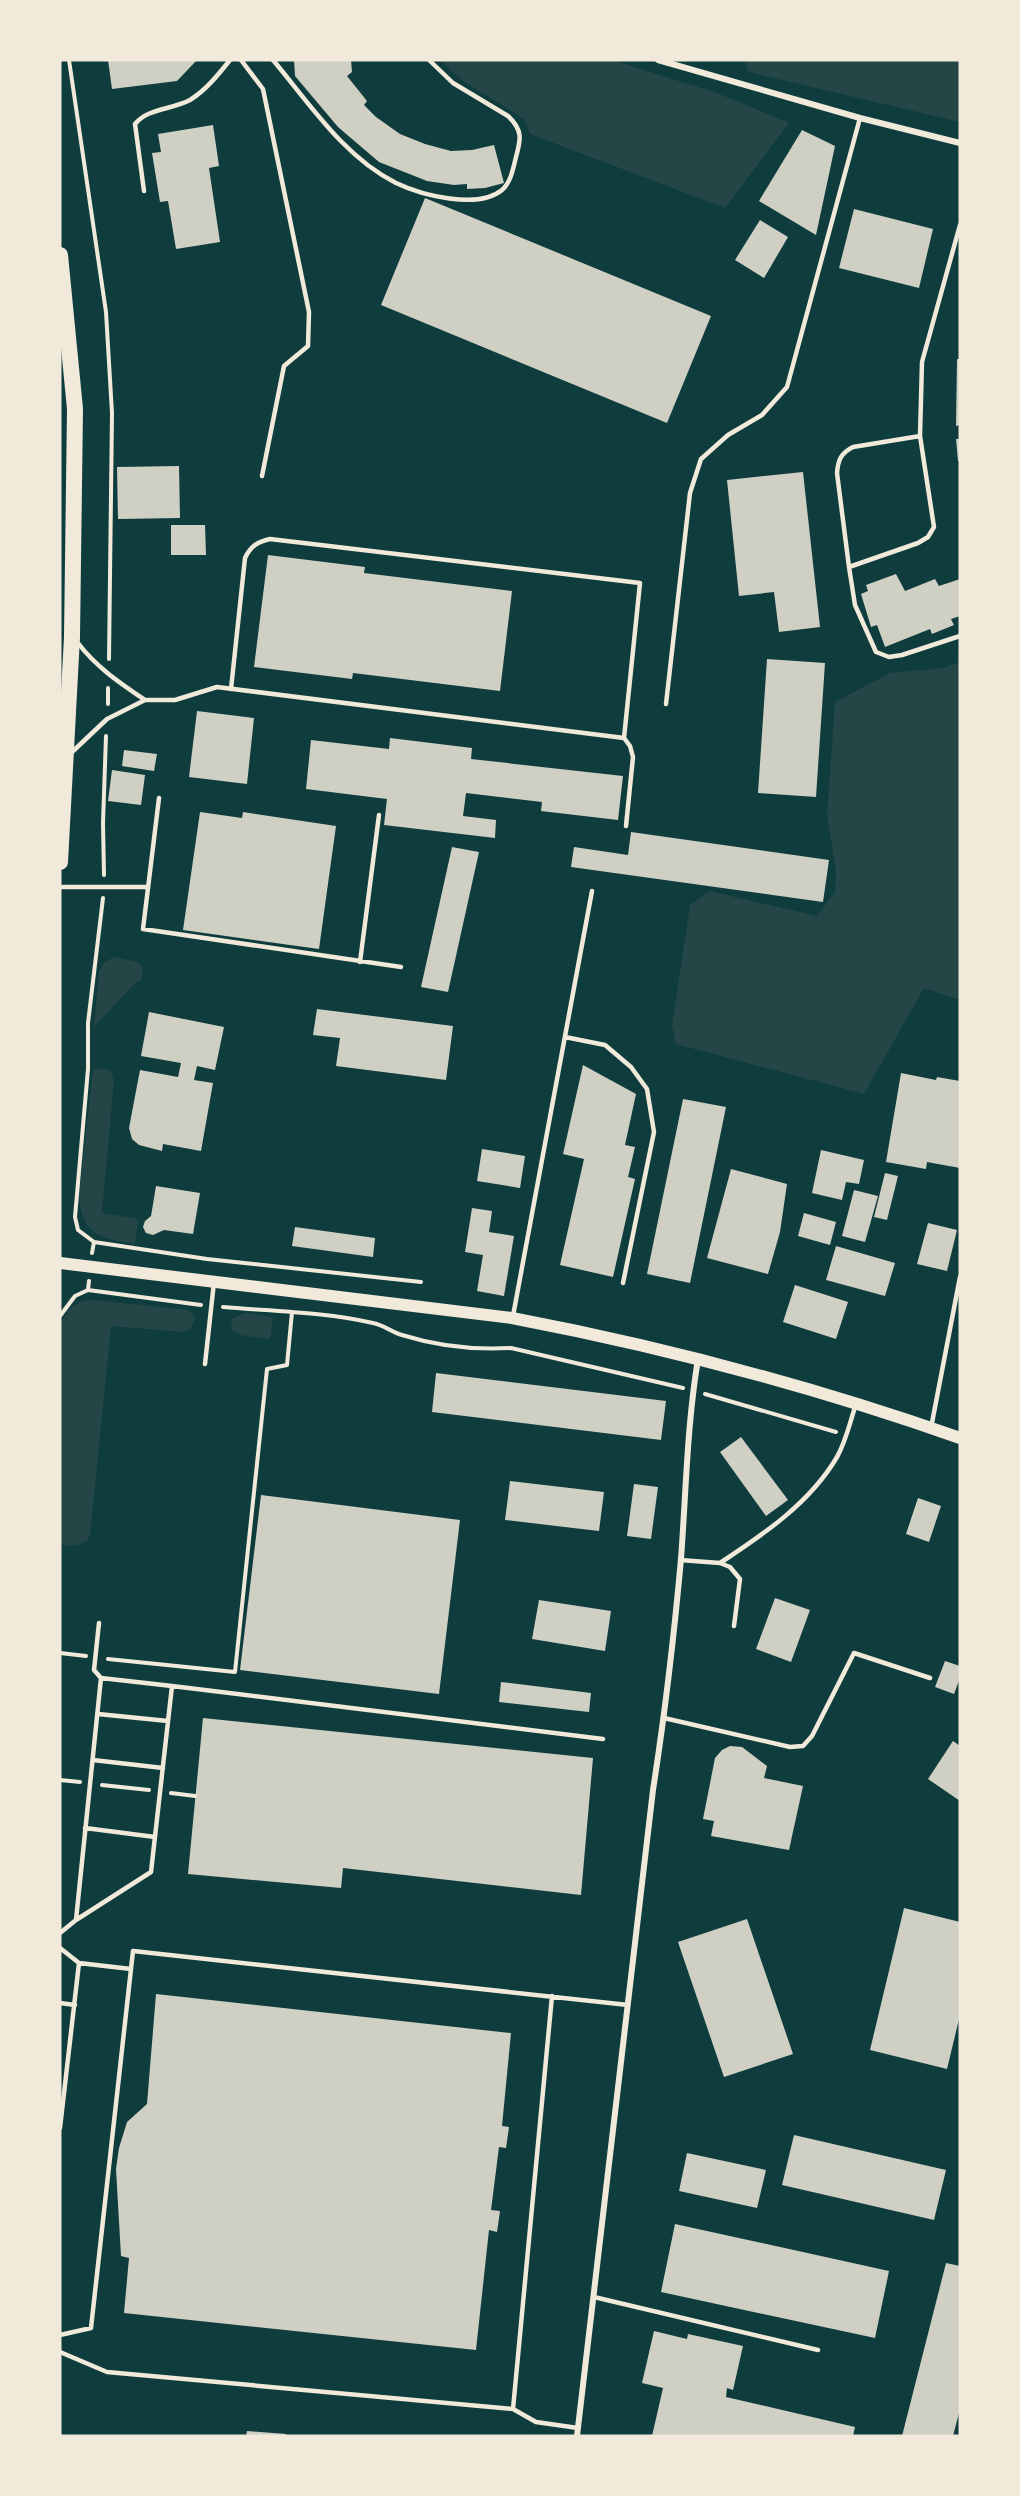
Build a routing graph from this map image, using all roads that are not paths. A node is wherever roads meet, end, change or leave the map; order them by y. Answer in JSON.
{"nodes":[{"id":1,"x":230,"y":60,"type":"edge"},
{"id":2,"x":241,"y":60,"type":"edge"},
{"id":3,"x":273,"y":60,"type":"edge"},
{"id":4,"x":429,"y":60,"type":"edge"},
{"id":5,"x":658,"y":60,"type":"edge"},
{"id":6,"x":677,"y":60,"type":"edge"},
{"id":7,"x":666,"y":63,"type":"junction"},
{"id":8,"x":860,"y":118,"type":"junction"},
{"id":9,"x":960,"y":143,"type":"edge"},
{"id":10,"x":144,"y":191,"type":"dead end"},
{"id":11,"x":960,"y":225,"type":"edge"},
{"id":12,"x":60,"y":255,"type":"edge"},
{"id":13,"x":60,"y":368,"type":"edge"},
{"id":14,"x":75,"y":409,"type":"junction"},
{"id":15,"x":920,"y":436,"type":"junction"},
{"id":16,"x":262,"y":476,"type":"dead end"},
{"id":17,"x":849,"y":567,"type":"junction"},
{"id":18,"x":960,"y":636,"type":"edge"},
{"id":19,"x":72,"y":637,"type":"junction"},
{"id":20,"x":231,"y":689,"type":"junction"},
{"id":21,"x":145,"y":700,"type":"junction"},
{"id":22,"x":666,"y":704,"type":"dead end"},
{"id":23,"x":624,"y":738,"type":"junction"},
{"id":24,"x":67,"y":757,"type":"junction"},
{"id":25,"x":159,"y":798,"type":"dead end"},
{"id":26,"x":379,"y":815,"type":"dead end"},
{"id":27,"x":626,"y":826,"type":"dead end"},
{"id":28,"x":60,"y":862,"type":"edge"},
{"id":29,"x":60,"y":887,"type":"edge"},
{"id":30,"x":148,"y":887,"type":"junction"},
{"id":31,"x":592,"y":891,"type":"dead end"},
{"id":32,"x":360,"y":962,"type":"junction"},
{"id":33,"x":401,"y":967,"type":"dead end"},
{"id":34,"x":565,"y":1037,"type":"junction"},
{"id":35,"x":60,"y":1263,"type":"edge"},
{"id":36,"x":960,"y":1277,"type":"edge"},
{"id":37,"x":214,"y":1282,"type":"junction"},
{"id":38,"x":623,"y":1283,"type":"dead end"},
{"id":39,"x":513,"y":1318,"type":"junction"},
{"id":40,"x":698,"y":1359,"type":"junction"},
{"id":41,"x":205,"y":1364,"type":"dead end"},
{"id":42,"x":856,"y":1404,"type":"junction"},
{"id":43,"x":932,"y":1428,"type":"junction"},
{"id":44,"x":960,"y":1438,"type":"edge"},
{"id":45,"x":680,"y":1560,"type":"junction"},
{"id":46,"x":720,"y":1563,"type":"junction"},
{"id":47,"x":99,"y":1623,"type":"dead end"},
{"id":48,"x":734,"y":1626,"type":"dead end"},
{"id":49,"x":101,"y":1678,"type":"junction"},
{"id":50,"x":930,"y":1678,"type":"dead end"},
{"id":51,"x":172,"y":1686,"type":"junction"},
{"id":52,"x":98,"y":1714,"type":"junction"},
{"id":53,"x":664,"y":1718,"type":"junction"},
{"id":54,"x":168,"y":1721,"type":"junction"},
{"id":55,"x":603,"y":1739,"type":"dead end"},
{"id":56,"x":93,"y":1760,"type":"junction"},
{"id":57,"x":163,"y":1768,"type":"junction"},
{"id":58,"x":85,"y":1828,"type":"junction"},
{"id":59,"x":155,"y":1837,"type":"junction"},
{"id":60,"x":76,"y":1920,"type":"junction"},
{"id":61,"x":60,"y":1933,"type":"edge"},
{"id":62,"x":60,"y":1948,"type":"edge"},
{"id":63,"x":79,"y":1963,"type":"junction"},
{"id":64,"x":131,"y":1969,"type":"junction"},
{"id":65,"x":552,"y":1996,"type":"junction"},
{"id":66,"x":60,"y":2003,"type":"edge"},
{"id":67,"x":75,"y":2005,"type":"junction"},
{"id":68,"x":628,"y":2005,"type":"junction"},
{"id":69,"x":60,"y":2128,"type":"edge"},
{"id":70,"x":594,"y":2297,"type":"junction"},
{"id":71,"x":60,"y":2336,"type":"edge"},
{"id":72,"x":818,"y":2350,"type":"dead end"},
{"id":73,"x":60,"y":2352,"type":"edge"},
{"id":74,"x":513,"y":2409,"type":"junction"},
{"id":75,"x":578,"y":2432,"type":"edge"}],
"edges":[{"from":1,"to":10,"type":"lane"},
{"from":2,"to":16,"type":"lane"},
{"from":3,"to":4,"type":"lane"},
{"from":5,"to":7,"type":"street"},
{"from":6,"to":7,"type":"lane"},
{"from":7,"to":8,"type":"street"},
{"from":8,"to":9,"type":"street"},
{"from":8,"to":22,"type":"lane"},
{"from":11,"to":15,"type":"lane"},
{"from":12,"to":14,"type":"highway"},
{"from":13,"to":14,"type":"highway"},
{"from":14,"to":19,"type":"highway"},
{"from":15,"to":17,"type":"lane"},
{"from":15,"to":17,"type":"lane"},
{"from":17,"to":18,"type":"lane"},
{"from":19,"to":21,"type":"lane"},
{"from":19,"to":24,"type":"highway"},
{"from":20,"to":21,"type":"lane"},
{"from":20,"to":23,"type":"lane"},
{"from":20,"to":23,"type":"lane"},
{"from":21,"to":24,"type":"lane"},
{"from":23,"to":27,"type":"lane"},
{"from":24,"to":28,"type":"highway"},
{"from":25,"to":30,"type":"lane"},
{"from":26,"to":32,"type":"lane"},
{"from":29,"to":30,"type":"lane"},
{"from":30,"to":32,"type":"lane"},
{"from":31,"to":34,"type":"lane"},
{"from":32,"to":33,"type":"lane"},
{"from":34,"to":38,"type":"lane"},
{"from":34,"to":39,"type":"lane"},
{"from":35,"to":37,"type":"main road"},
{"from":36,"to":43,"type":"lane"},
{"from":37,"to":39,"type":"main road"},
{"from":37,"to":41,"type":"lane"},
{"from":39,"to":40,"type":"main road"},
{"from":40,"to":42,"type":"main road"},
{"from":40,"to":45,"type":"street"},
{"from":42,"to":43,"type":"main road"},
{"from":42,"to":46,"type":"lane"},
{"from":43,"to":44,"type":"main road"},
{"from":45,"to":46,"type":"lane"},
{"from":45,"to":53,"type":"street"},
{"from":46,"to":48,"type":"lane"},
{"from":47,"to":49,"type":"lane"},
{"from":49,"to":51,"type":"lane"},
{"from":49,"to":52,"type":"lane"},
{"from":50,"to":53,"type":"lane"},
{"from":51,"to":54,"type":"lane"},
{"from":51,"to":55,"type":"lane"},
{"from":52,"to":54,"type":"lane"},
{"from":52,"to":56,"type":"lane"},
{"from":53,"to":68,"type":"street"},
{"from":54,"to":57,"type":"lane"},
{"from":56,"to":57,"type":"lane"},
{"from":56,"to":58,"type":"lane"},
{"from":57,"to":59,"type":"lane"},
{"from":58,"to":59,"type":"lane"},
{"from":58,"to":60,"type":"lane"},
{"from":59,"to":60,"type":"lane"},
{"from":60,"to":61,"type":"lane"},
{"from":62,"to":63,"type":"lane"},
{"from":63,"to":64,"type":"lane"},
{"from":63,"to":67,"type":"lane"},
{"from":64,"to":65,"type":"lane"},
{"from":64,"to":71,"type":"lane"},
{"from":65,"to":68,"type":"lane"},
{"from":65,"to":74,"type":"lane"},
{"from":66,"to":67,"type":"lane"},
{"from":67,"to":69,"type":"lane"},
{"from":68,"to":70,"type":"street"},
{"from":70,"to":72,"type":"lane"},
{"from":70,"to":75,"type":"street"},
{"from":73,"to":74,"type":"lane"},
{"from":74,"to":75,"type":"lane"}]}
